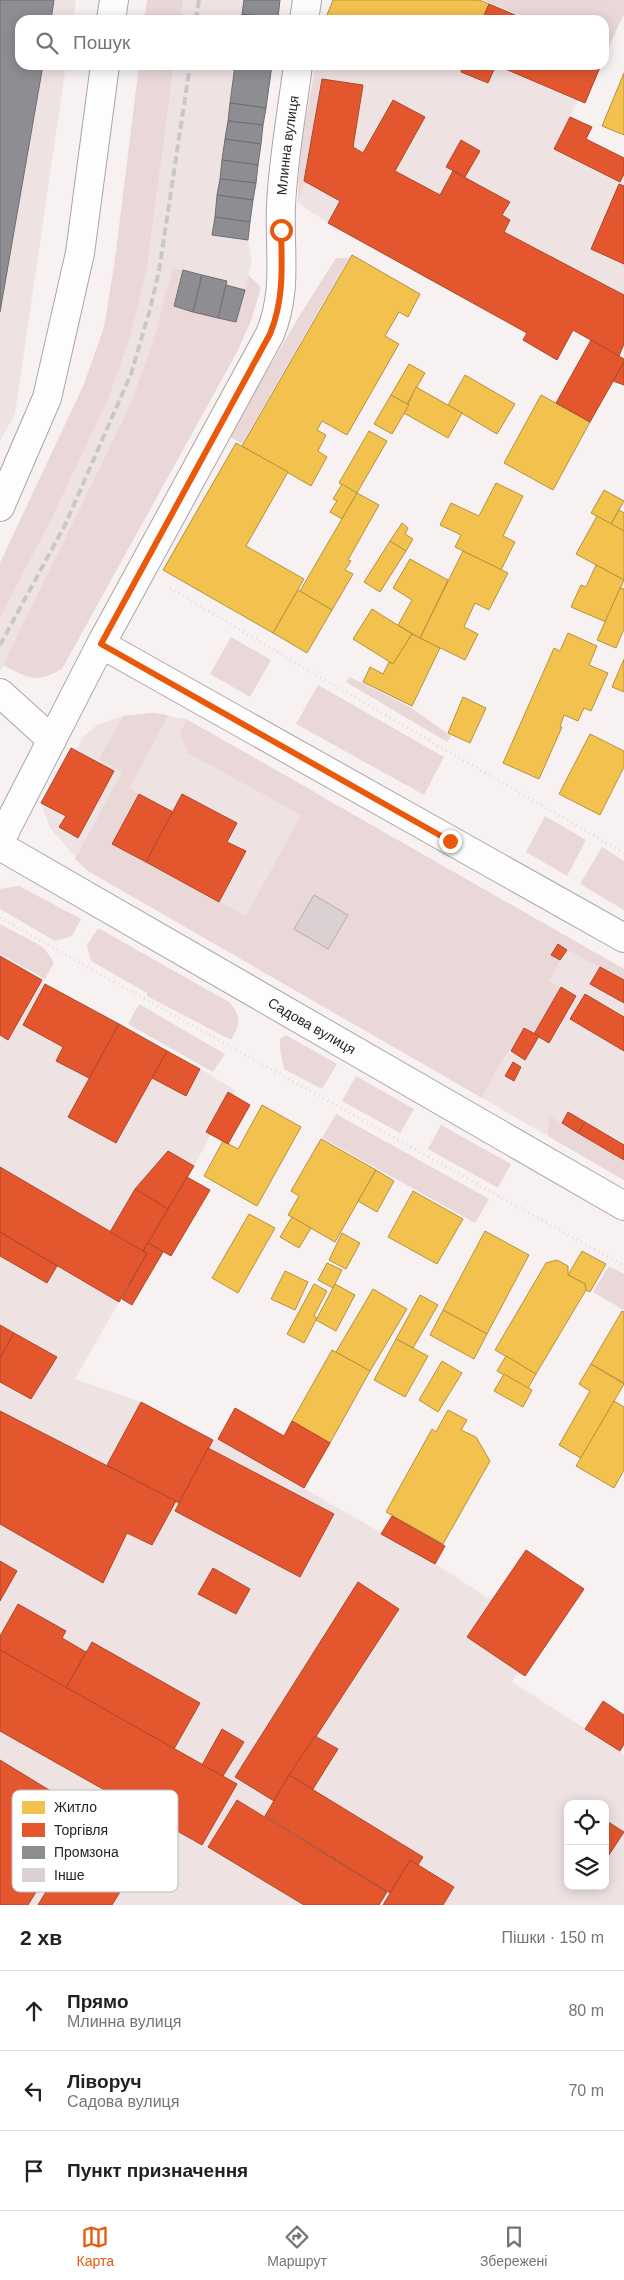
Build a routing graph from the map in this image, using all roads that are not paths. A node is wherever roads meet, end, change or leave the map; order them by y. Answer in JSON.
{"nodes":[{"id":1,"x":114,"y":0,"type":"edge"},
{"id":2,"x":307,"y":0,"type":"edge"},
{"id":3,"x":112,"y":15,"type":"edge"},
{"id":4,"x":305,"y":15,"type":"edge"},
{"id":5,"x":105,"y":70,"type":"edge"},
{"id":6,"x":297,"y":70,"type":"edge"},
{"id":7,"x":0,"y":507,"type":"edge"},
{"id":8,"x":101,"y":644,"type":"junction"},
{"id":9,"x":0,"y":693,"type":"edge"},
{"id":10,"x":52,"y":740,"type":"junction"},
{"id":11,"x":0,"y":841,"type":"edge"},
{"id":12,"x":0,"y":846,"type":"edge"},
{"id":13,"x":624,"y":938,"type":"edge"},
{"id":14,"x":624,"y":1206,"type":"edge"}],
"edges":[{"from":1,"to":3,"type":"street"},
{"from":2,"to":4,"type":"street"},
{"from":5,"to":7,"type":"street"},
{"from":6,"to":8,"type":"street","name":"Млинна вулиця"},
{"from":8,"to":10,"type":"street","name":"Млинна вулиця"},
{"from":8,"to":13,"type":"street"},
{"from":9,"to":10,"type":"street"},
{"from":10,"to":11,"type":"street","name":"Млинна вулиця"},
{"from":12,"to":14,"type":"street","name":"Садова вулиця"}]}
